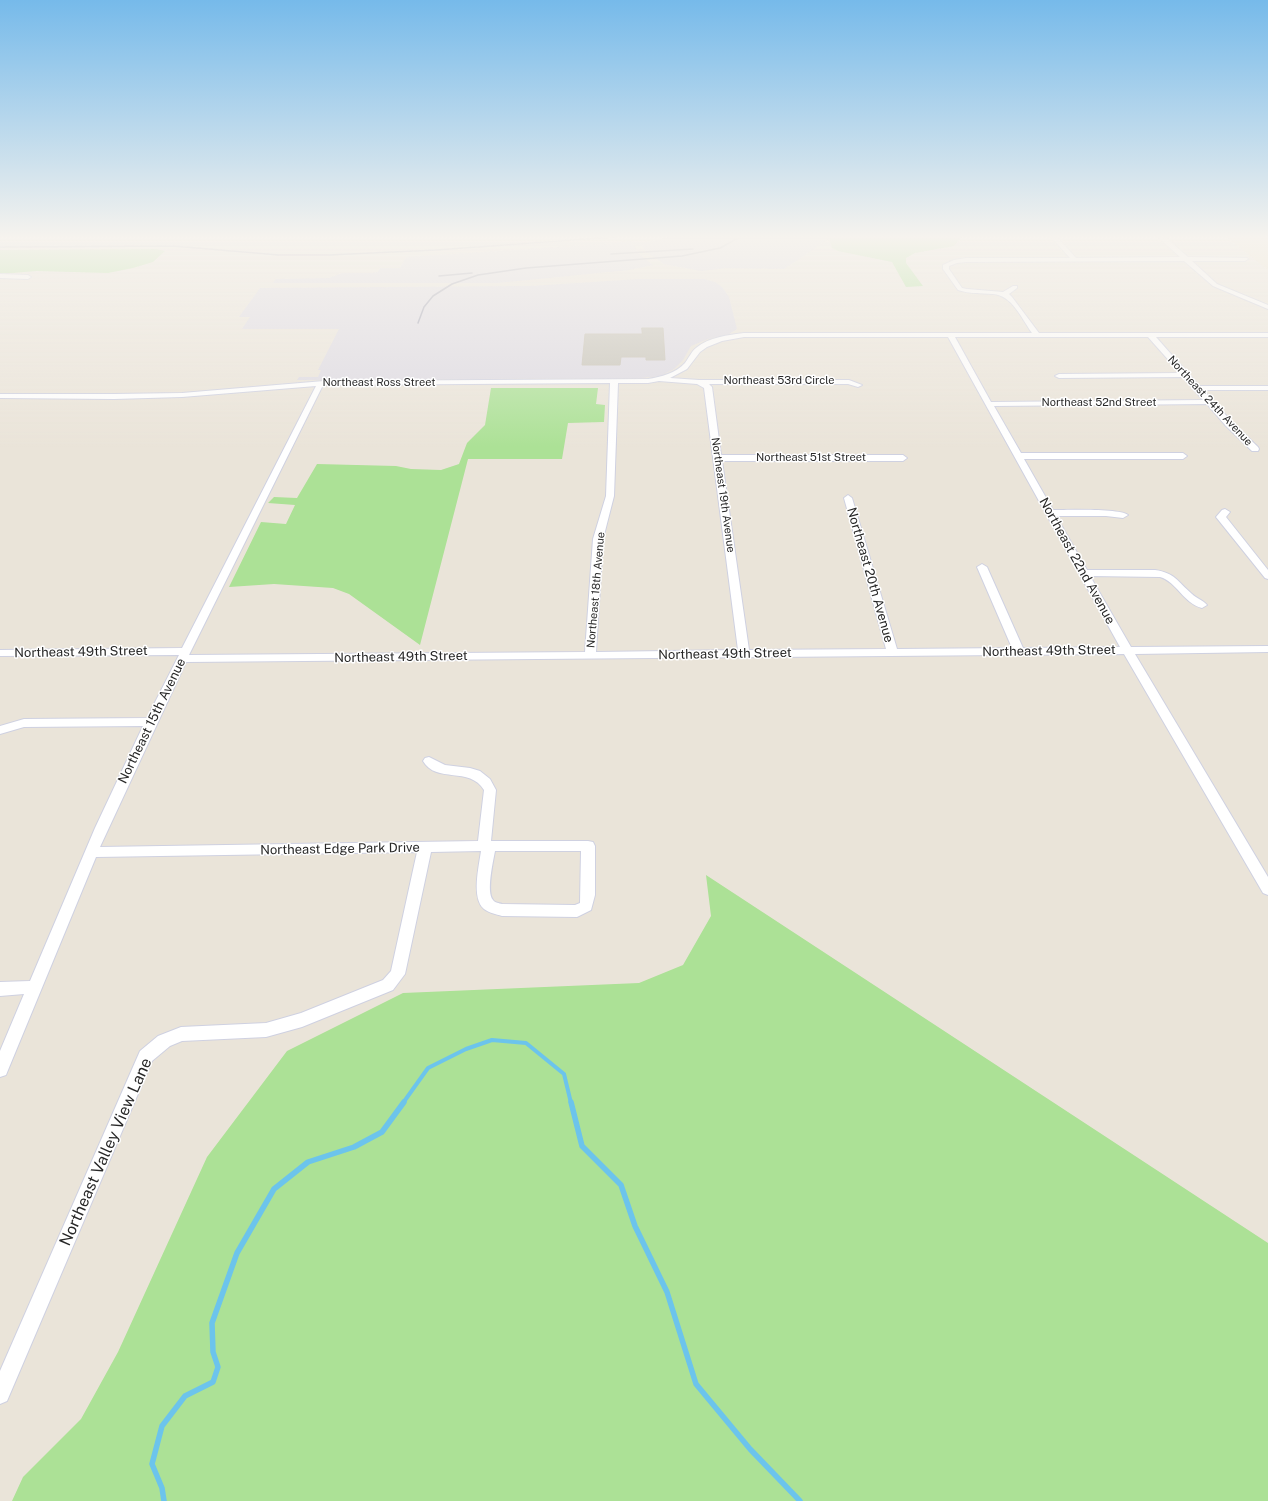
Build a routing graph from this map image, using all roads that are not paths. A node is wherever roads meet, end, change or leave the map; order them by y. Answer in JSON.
{"nodes":[{"id":1,"x":1017,"y":307,"type":"edge"},
{"id":2,"x":950,"y":335,"type":"junction"},
{"id":3,"x":1037,"y":335,"type":"junction"},
{"id":4,"x":1150,"y":335,"type":"junction"},
{"id":5,"x":1268,"y":335,"type":"edge"},
{"id":6,"x":1186,"y":375,"type":"junction"},
{"id":7,"x":1059,"y":376,"type":"dead end"},
{"id":8,"x":658,"y":379,"type":"junction"},
{"id":9,"x":614,"y":382,"type":"junction"},
{"id":10,"x":699,"y":382,"type":"junction"},
{"id":11,"x":324,"y":383,"type":"junction"},
{"id":12,"x":858,"y":385,"type":"dead end"},
{"id":13,"x":1197,"y":388,"type":"junction"},
{"id":14,"x":1268,"y":388,"type":"edge"},
{"id":15,"x":0,"y":396,"type":"edge"},
{"id":16,"x":1210,"y":402,"type":"junction"},
{"id":17,"x":989,"y":404,"type":"junction"},
{"id":18,"x":1255,"y":449,"type":"dead end"},
{"id":19,"x":1018,"y":456,"type":"junction"},
{"id":20,"x":1183,"y":456,"type":"dead end"},
{"id":21,"x":718,"y":458,"type":"junction"},
{"id":22,"x":903,"y":458,"type":"dead end"},
{"id":23,"x":848,"y":498,"type":"dead end"},
{"id":24,"x":1226,"y":512,"type":"dead end"},
{"id":25,"x":1050,"y":514,"type":"junction"},
{"id":26,"x":1123,"y":516,"type":"dead end"},
{"id":27,"x":982,"y":567,"type":"dead end"},
{"id":28,"x":1083,"y":573,"type":"junction"},
{"id":29,"x":1268,"y":576,"type":"edge"},
{"id":30,"x":1202,"y":605,"type":"dead end"},
{"id":31,"x":1268,"y":649,"type":"edge"},
{"id":32,"x":1127,"y":650,"type":"junction"},
{"id":33,"x":1019,"y":651,"type":"junction"},
{"id":34,"x":892,"y":652,"type":"junction"},
{"id":35,"x":0,"y":653,"type":"edge"},
{"id":36,"x":744,"y":654,"type":"junction"},
{"id":37,"x":184,"y":655,"type":"junction"},
{"id":38,"x":590,"y":656,"type":"junction"},
{"id":39,"x":152,"y":722,"type":"junction"},
{"id":40,"x":0,"y":730,"type":"edge"},
{"id":41,"x":429,"y":761,"type":"dead end"},
{"id":42,"x":486,"y":846,"type":"junction"},
{"id":43,"x":425,"y":848,"type":"junction"},
{"id":44,"x":92,"y":852,"type":"junction"},
{"id":45,"x":1268,"y":889,"type":"edge"},
{"id":46,"x":34,"y":987,"type":"junction"},
{"id":47,"x":0,"y":989,"type":"edge"},
{"id":48,"x":0,"y":1070,"type":"edge"},
{"id":49,"x":0,"y":1394,"type":"edge"}],
"edges":[{"from":1,"to":3,"type":"street"},
{"from":2,"to":3,"type":"street","name":"Northeast Ross Street"},
{"from":2,"to":8,"type":"street","name":"Northeast Ross Street"},
{"from":2,"to":17,"type":"street","name":"Northeast 22nd Avenue"},
{"from":3,"to":4,"type":"street","name":"Northeast Ross Street"},
{"from":4,"to":5,"type":"street","name":"Northeast Ross Street"},
{"from":4,"to":6,"type":"street","name":"Northeast 24th Avenue"},
{"from":6,"to":7,"type":"street"},
{"from":6,"to":13,"type":"street","name":"Northeast 24th Avenue"},
{"from":8,"to":9,"type":"street","name":"Northeast Ross Street"},
{"from":8,"to":10,"type":"street"},
{"from":9,"to":11,"type":"street","name":"Northeast Ross Street"},
{"from":9,"to":38,"type":"street","name":"Northeast 18th Avenue"},
{"from":10,"to":12,"type":"street","name":"Northeast 53rd Circle"},
{"from":10,"to":21,"type":"street","name":"Northeast 19th Avenue"},
{"from":11,"to":15,"type":"street","name":"Northeast Ross Street"},
{"from":11,"to":37,"type":"street","name":"Northeast 15th Avenue"},
{"from":13,"to":14,"type":"street"},
{"from":13,"to":16,"type":"street","name":"Northeast 24th Avenue"},
{"from":16,"to":17,"type":"street","name":"Northeast 52nd Street"},
{"from":16,"to":18,"type":"street","name":"Northeast 24th Avenue"},
{"from":17,"to":19,"type":"street","name":"Northeast 22nd Avenue"},
{"from":19,"to":20,"type":"street"},
{"from":19,"to":25,"type":"street","name":"Northeast 22nd Avenue"},
{"from":21,"to":22,"type":"street","name":"Northeast 51st Street"},
{"from":21,"to":36,"type":"street","name":"Northeast 19th Avenue"},
{"from":23,"to":34,"type":"street","name":"Northeast 20th Avenue"},
{"from":24,"to":29,"type":"street"},
{"from":25,"to":26,"type":"street"},
{"from":25,"to":28,"type":"street","name":"Northeast 22nd Avenue"},
{"from":27,"to":33,"type":"street"},
{"from":28,"to":30,"type":"street"},
{"from":28,"to":32,"type":"street","name":"Northeast 22nd Avenue"},
{"from":31,"to":32,"type":"street","name":"Northeast 49th Street"},
{"from":32,"to":33,"type":"street","name":"Northeast 49th Street"},
{"from":32,"to":45,"type":"street","name":"Northeast 22nd Avenue"},
{"from":33,"to":34,"type":"street","name":"Northeast 49th Street"},
{"from":34,"to":36,"type":"street","name":"Northeast 49th Street"},
{"from":35,"to":37,"type":"street","name":"Northeast 49th Street"},
{"from":36,"to":38,"type":"street","name":"Northeast 49th Street"},
{"from":37,"to":38,"type":"street","name":"Northeast 49th Street"},
{"from":37,"to":39,"type":"street","name":"Northeast 15th Avenue"},
{"from":39,"to":40,"type":"street"},
{"from":39,"to":44,"type":"street","name":"Northeast 15th Avenue"},
{"from":41,"to":42,"type":"street"},
{"from":42,"to":42,"type":"street","name":"Northeast Edge Park Drive"},
{"from":42,"to":43,"type":"street","name":"Northeast Edge Park Drive"},
{"from":43,"to":44,"type":"street","name":"Northeast Edge Park Drive"},
{"from":43,"to":49,"type":"street","name":"Northeast Valley View Lane"},
{"from":44,"to":46,"type":"street","name":"Northeast 15th Avenue"},
{"from":46,"to":47,"type":"street"},
{"from":46,"to":48,"type":"street","name":"Northeast 15th Avenue"}]}
